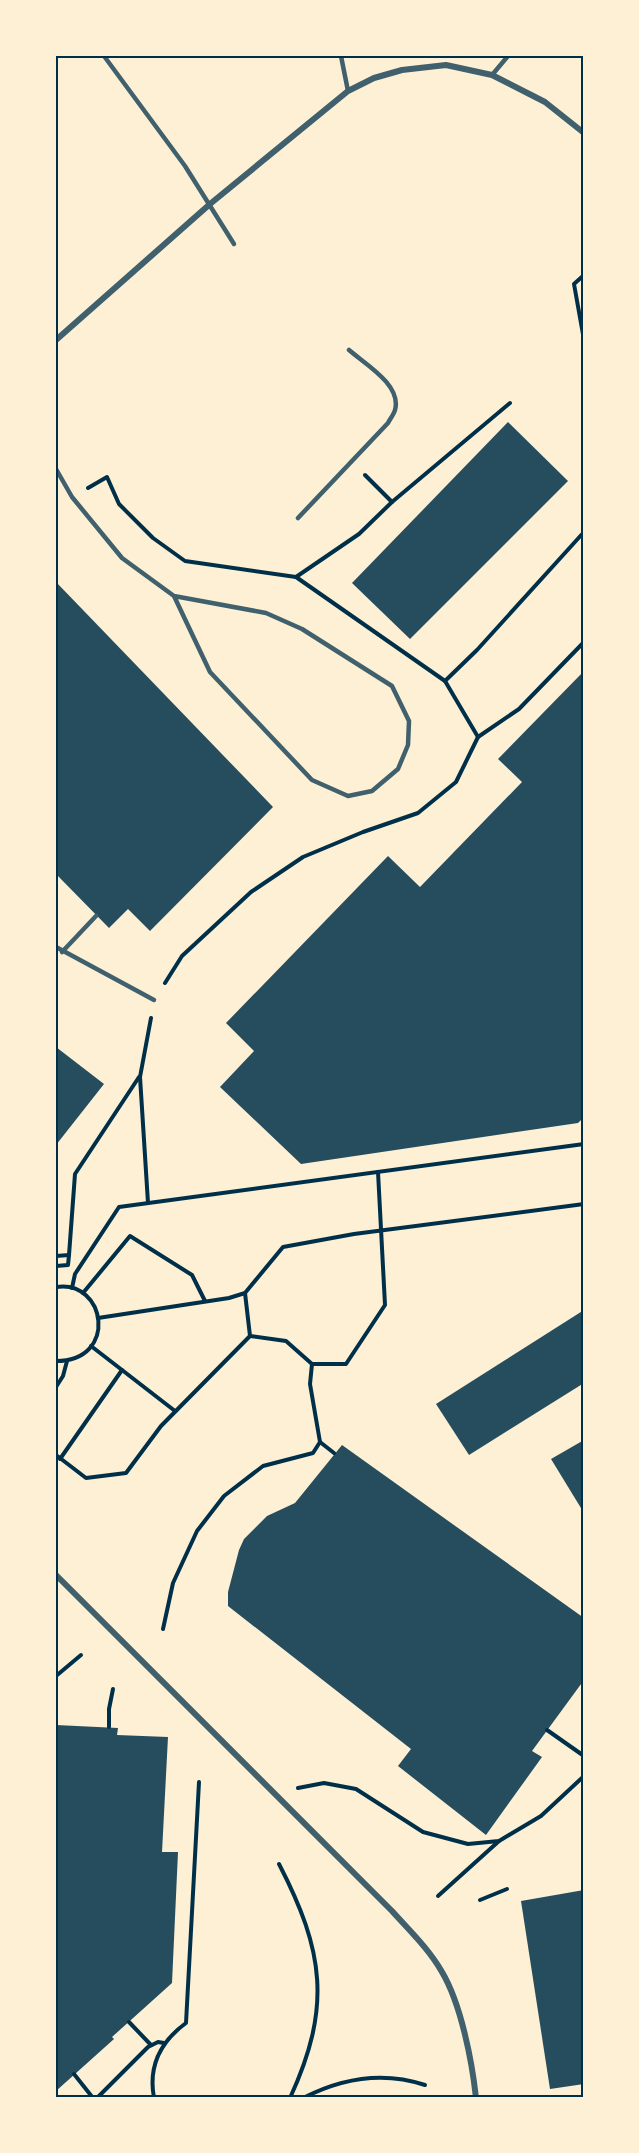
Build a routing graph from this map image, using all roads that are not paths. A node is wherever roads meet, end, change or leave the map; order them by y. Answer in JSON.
{"nodes":[{"id":1,"x":104,"y":56,"type":"edge"},
{"id":2,"x":341,"y":56,"type":"edge"},
{"id":3,"x":508,"y":56,"type":"edge"},
{"id":4,"x":492,"y":75,"type":"junction"},
{"id":5,"x":348,"y":91,"type":"junction"},
{"id":6,"x":584,"y":133,"type":"edge"},
{"id":7,"x":210,"y":204,"type":"junction"},
{"id":8,"x":234,"y":244,"type":"dead end"},
{"id":9,"x":56,"y":340,"type":"edge"},
{"id":10,"x":349,"y":350,"type":"dead end"},
{"id":11,"x":56,"y":470,"type":"edge"},
{"id":12,"x":298,"y":518,"type":"dead end"},
{"id":13,"x":174,"y":596,"type":"junction"},
{"id":14,"x":96,"y":916,"type":"dead end"},
{"id":15,"x":56,"y":947,"type":"edge"},
{"id":16,"x":62,"y":952,"type":"junction"},
{"id":17,"x":154,"y":1000,"type":"road end"},
{"id":18,"x":56,"y":1575,"type":"edge"},
{"id":19,"x":476,"y":2097,"type":"edge"}],
"edges":[{"from":1,"to":7,"type":"lane"},
{"from":2,"to":5,"type":"lane"},
{"from":3,"to":4,"type":"lane"},
{"from":4,"to":5,"type":"street"},
{"from":4,"to":6,"type":"street"},
{"from":5,"to":7,"type":"street"},
{"from":7,"to":8,"type":"lane"},
{"from":7,"to":9,"type":"street"},
{"from":10,"to":12,"type":"lane"},
{"from":11,"to":13,"type":"lane"},
{"from":13,"to":13,"type":"lane"},
{"from":14,"to":16,"type":"lane"},
{"from":15,"to":16,"type":"lane"},
{"from":16,"to":17,"type":"lane"},
{"from":18,"to":19,"type":"street"}]}
